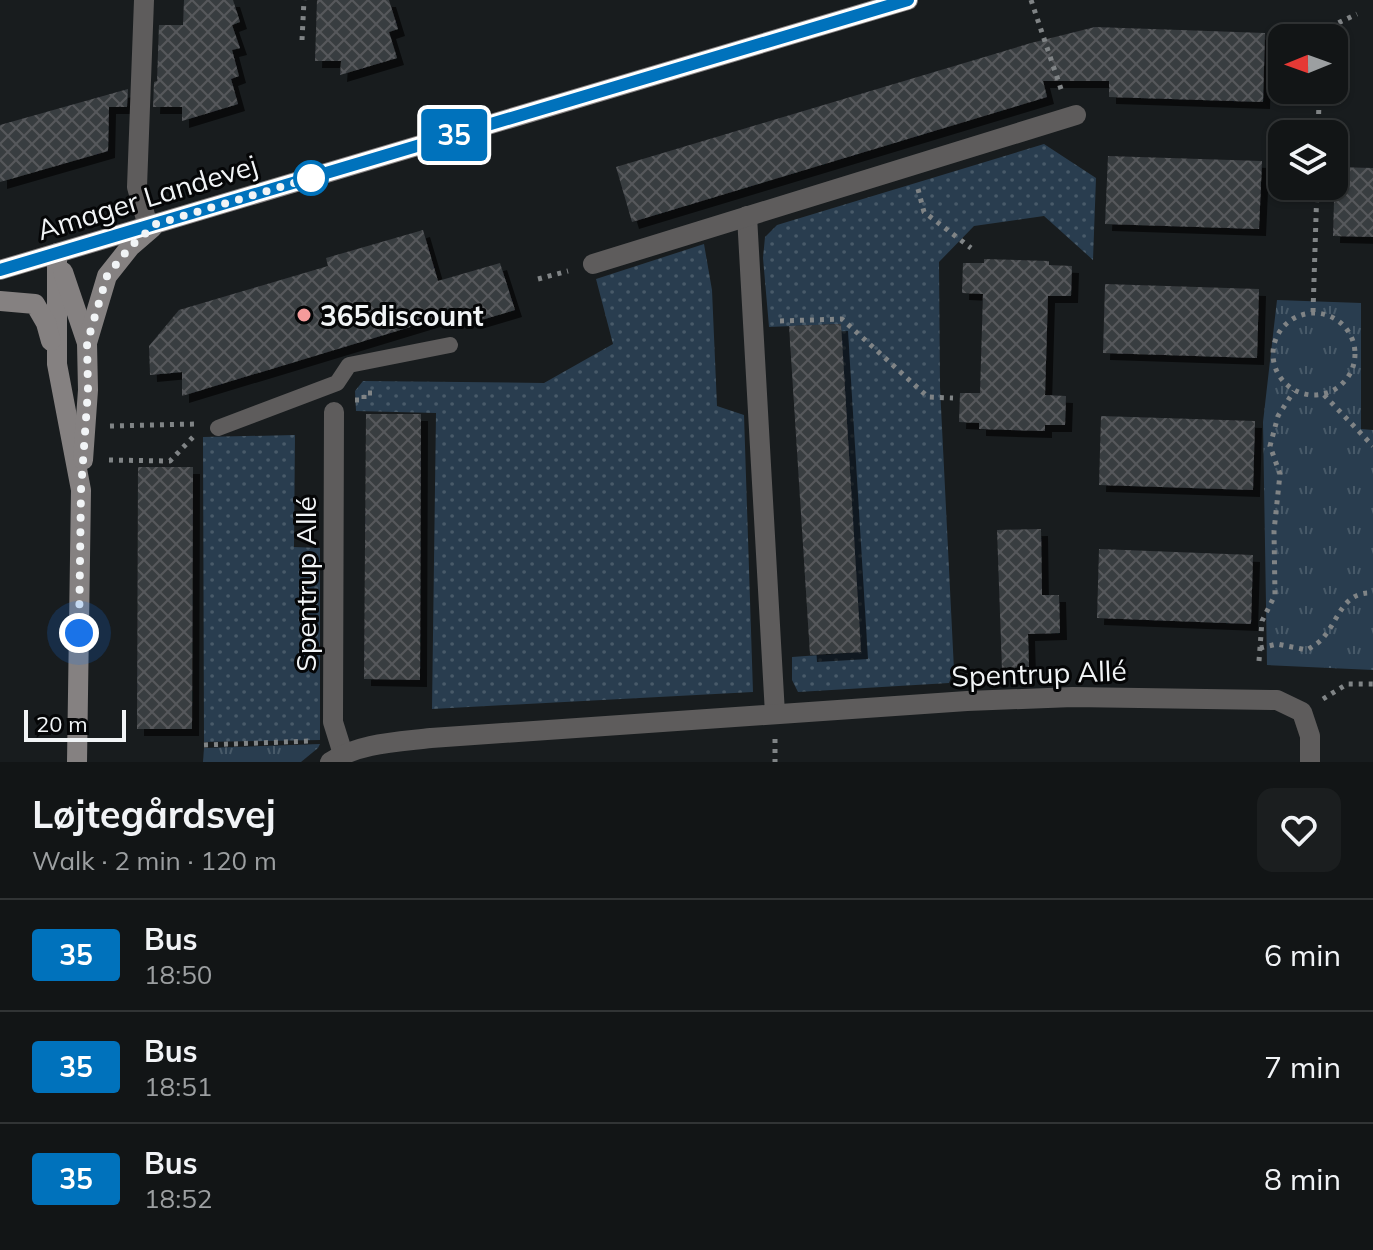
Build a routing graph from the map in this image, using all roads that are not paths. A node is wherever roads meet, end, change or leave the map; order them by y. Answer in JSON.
{"nodes":[{"id":1,"x":144,"y":0,"type":"edge"},
{"id":2,"x":908,"y":0,"type":"edge"},
{"id":3,"x":1073,"y":115,"type":"road end"},
{"id":4,"x":747,"y":216,"type":"junction"},
{"id":5,"x":152,"y":225,"type":"junction"},
{"id":6,"x":57,"y":253,"type":"junction"},
{"id":7,"x":593,"y":264,"type":"dead end"},
{"id":8,"x":0,"y":270,"type":"edge"},
{"id":9,"x":0,"y":301,"type":"edge"},
{"id":10,"x":87,"y":343,"type":"junction"},
{"id":11,"x":450,"y":345,"type":"dead end"},
{"id":12,"x":57,"y":364,"type":"junction"},
{"id":13,"x":334,"y":412,"type":"dead end"},
{"id":14,"x":224,"y":425,"type":"road end"},
{"id":15,"x":81,"y":490,"type":"junction"},
{"id":16,"x":775,"y":714,"type":"junction"},
{"id":17,"x":338,"y":752,"type":"edge"},
{"id":18,"x":82,"y":760,"type":"edge"},
{"id":19,"x":1310,"y":762,"type":"edge"}],
"edges":[{"from":1,"to":5,"type":"street"},
{"from":2,"to":5,"type":"street","name":"Amager Landevej"},
{"from":3,"to":4,"type":"street"},
{"from":4,"to":7,"type":"street"},
{"from":4,"to":16,"type":"street"},
{"from":5,"to":6,"type":"street","name":"Amager Landevej"},
{"from":5,"to":10,"type":"street"},
{"from":6,"to":8,"type":"street","name":"Amager Landevej"},
{"from":6,"to":10,"type":"street"},
{"from":6,"to":12,"type":"street"},
{"from":9,"to":12,"type":"street"},
{"from":10,"to":15,"type":"street"},
{"from":11,"to":14,"type":"lane"},
{"from":12,"to":15,"type":"street"},
{"from":13,"to":17,"type":"street","name":"Spentrup Allé"},
{"from":15,"to":18,"type":"street"},
{"from":16,"to":17,"type":"street","name":"Spentrup Allé"},
{"from":16,"to":19,"type":"street","name":"Spentrup Allé"}]}
